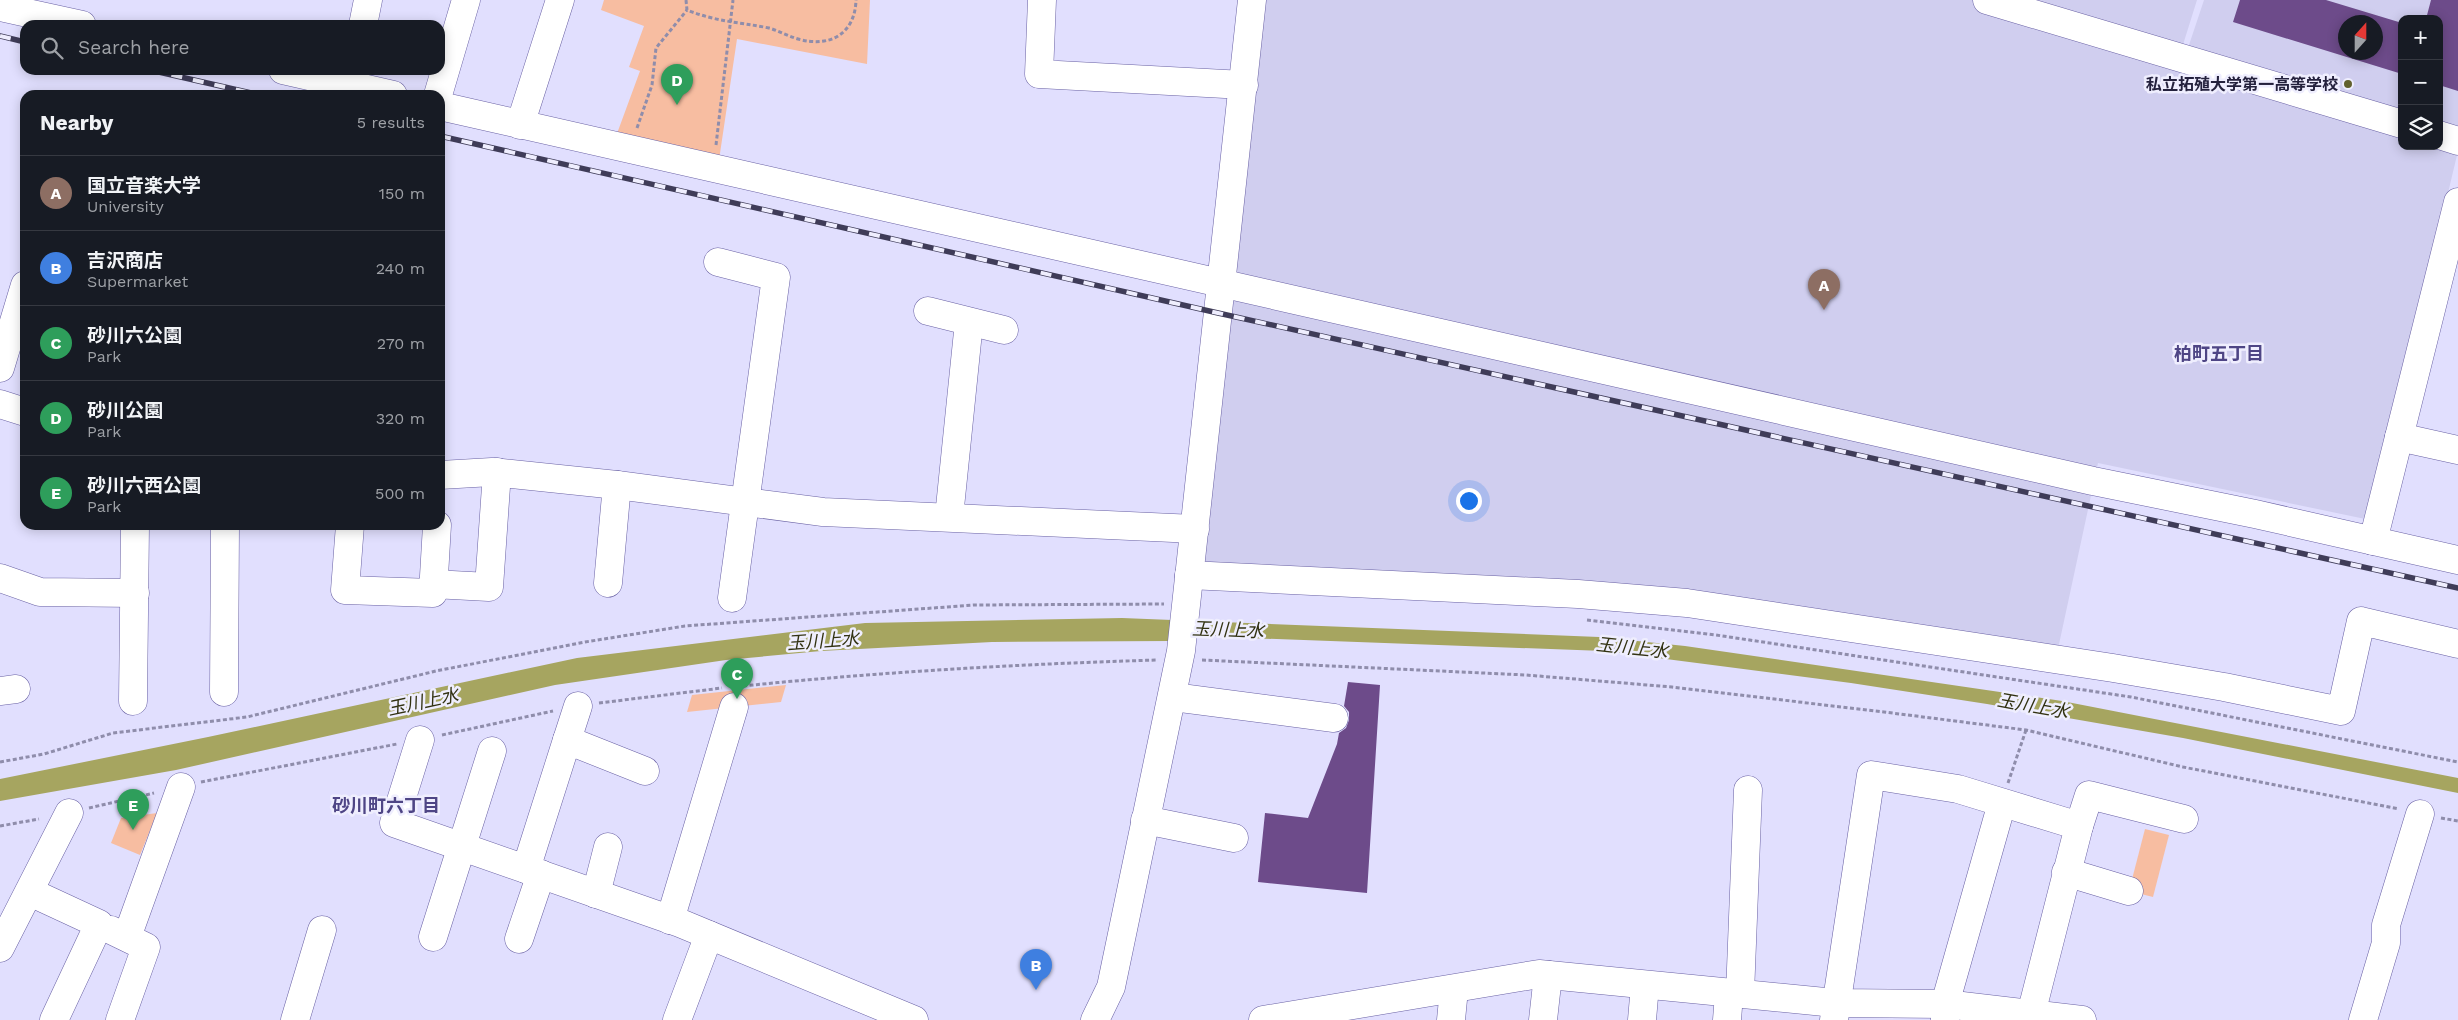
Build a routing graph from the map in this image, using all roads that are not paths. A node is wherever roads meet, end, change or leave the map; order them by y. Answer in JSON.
{"nodes":[{"id":1,"x":368,"y":0,"type":"edge"},
{"id":2,"x":466,"y":0,"type":"edge"},
{"id":3,"x":560,"y":0,"type":"edge"},
{"id":4,"x":1042,"y":0,"type":"edge"},
{"id":5,"x":1252,"y":0,"type":"edge"},
{"id":6,"x":1986,"y":0,"type":"edge"},
{"id":7,"x":0,"y":7,"type":"edge"},
{"id":8,"x":59,"y":20,"type":"edge"},
{"id":9,"x":364,"y":20,"type":"edge"},
{"id":10,"x":445,"y":71,"type":"edge"},
{"id":11,"x":327,"y":75,"type":"edge"},
{"id":12,"x":444,"y":75,"type":"edge"},
{"id":13,"x":353,"y":78,"type":"edge"},
{"id":14,"x":1244,"y":86,"type":"junction"},
{"id":15,"x":381,"y":90,"type":"edge"},
{"id":16,"x":439,"y":90,"type":"edge"},
{"id":17,"x":445,"y":107,"type":"edge"},
{"id":18,"x":2398,"y":123,"type":"edge"},
{"id":19,"x":520,"y":125,"type":"junction"},
{"id":20,"x":2443,"y":136,"type":"edge"},
{"id":21,"x":2458,"y":141,"type":"edge"},
{"id":22,"x":2458,"y":202,"type":"edge"},
{"id":23,"x":718,"y":262,"type":"dead end"},
{"id":24,"x":1221,"y":283,"type":"junction"},
{"id":25,"x":20,"y":301,"type":"edge"},
{"id":26,"x":928,"y":311,"type":"dead end"},
{"id":27,"x":969,"y":322,"type":"junction"},
{"id":28,"x":1004,"y":330,"type":"dead end"},
{"id":29,"x":0,"y":368,"type":"edge"},
{"id":30,"x":0,"y":404,"type":"edge"},
{"id":31,"x":20,"y":410,"type":"edge"},
{"id":32,"x":2399,"y":437,"type":"junction"},
{"id":33,"x":2458,"y":450,"type":"edge"},
{"id":34,"x":498,"y":472,"type":"junction"},
{"id":35,"x":445,"y":475,"type":"edge"},
{"id":36,"x":617,"y":485,"type":"junction"},
{"id":37,"x":745,"y":502,"type":"junction"},
{"id":38,"x":949,"y":517,"type":"junction"},
{"id":39,"x":135,"y":530,"type":"edge"},
{"id":40,"x":225,"y":530,"type":"edge"},
{"id":41,"x":350,"y":530,"type":"edge"},
{"id":42,"x":437,"y":530,"type":"edge"},
{"id":43,"x":1195,"y":530,"type":"junction"},
{"id":44,"x":2373,"y":541,"type":"junction"},
{"id":45,"x":2458,"y":560,"type":"edge"},
{"id":46,"x":1190,"y":575,"type":"junction"},
{"id":47,"x":0,"y":578,"type":"edge"},
{"id":48,"x":608,"y":583,"type":"dead end"},
{"id":49,"x":433,"y":584,"type":"junction"},
{"id":50,"x":134,"y":593,"type":"junction"},
{"id":51,"x":732,"y":598,"type":"dead end"},
{"id":52,"x":2458,"y":644,"type":"edge"},
{"id":53,"x":224,"y":692,"type":"dead end"},
{"id":54,"x":1173,"y":697,"type":"junction"},
{"id":55,"x":133,"y":701,"type":"dead end"},
{"id":56,"x":578,"y":706,"type":"dead end"},
{"id":57,"x":734,"y":707,"type":"dead end"},
{"id":58,"x":1334,"y":718,"type":"dead end"},
{"id":59,"x":420,"y":740,"type":"dead end"},
{"id":60,"x":567,"y":740,"type":"junction"},
{"id":61,"x":492,"y":751,"type":"dead end"},
{"id":62,"x":646,"y":771,"type":"dead end"},
{"id":63,"x":193,"y":784,"type":"road end"},
{"id":64,"x":1748,"y":790,"type":"dead end"},
{"id":65,"x":2002,"y":803,"type":"junction"},
{"id":66,"x":69,"y":813,"type":"road end"},
{"id":67,"x":2420,"y":814,"type":"dead end"},
{"id":68,"x":2184,"y":819,"type":"dead end"},
{"id":69,"x":1146,"y":820,"type":"junction"},
{"id":70,"x":2078,"y":826,"type":"junction"},
{"id":71,"x":1234,"y":838,"type":"dead end"},
{"id":72,"x":462,"y":846,"type":"junction"},
{"id":73,"x":608,"y":847,"type":"dead end"},
{"id":74,"x":534,"y":872,"type":"junction"},
{"id":75,"x":2066,"y":872,"type":"junction"},
{"id":76,"x":2129,"y":891,"type":"dead end"},
{"id":77,"x":30,"y":892,"type":"junction"},
{"id":78,"x":596,"y":894,"type":"junction"},
{"id":79,"x":670,"y":920,"type":"junction"},
{"id":80,"x":100,"y":924,"type":"junction"},
{"id":81,"x":322,"y":930,"type":"dead end"},
{"id":82,"x":709,"y":935,"type":"junction"},
{"id":83,"x":127,"y":937,"type":"junction"},
{"id":84,"x":434,"y":937,"type":"dead end"},
{"id":85,"x":519,"y":939,"type":"dead end"},
{"id":86,"x":0,"y":948,"type":"edge"},
{"id":87,"x":1548,"y":975,"type":"junction"},
{"id":88,"x":1645,"y":985,"type":"junction"},
{"id":89,"x":1454,"y":989,"type":"junction"},
{"id":90,"x":1732,"y":1003,"type":"edge"},
{"id":91,"x":1834,"y":1012,"type":"edge"},
{"id":92,"x":1945,"y":1012,"type":"edge"},
{"id":93,"x":2031,"y":1014,"type":"junction"},
{"id":94,"x":1312,"y":1016,"type":"edge"},
{"id":95,"x":54,"y":1020,"type":"edge"},
{"id":96,"x":120,"y":1020,"type":"edge"},
{"id":97,"x":295,"y":1020,"type":"edge"},
{"id":98,"x":677,"y":1020,"type":"edge"},
{"id":99,"x":914,"y":1020,"type":"edge"},
{"id":100,"x":1096,"y":1020,"type":"edge"},
{"id":101,"x":1263,"y":1020,"type":"edge"},
{"id":102,"x":1451,"y":1020,"type":"edge"},
{"id":103,"x":1543,"y":1020,"type":"edge"},
{"id":104,"x":1642,"y":1020,"type":"edge"},
{"id":105,"x":2082,"y":1020,"type":"edge"},
{"id":106,"x":2363,"y":1020,"type":"edge"}],
"edges":[{"from":1,"to":9,"type":"street"},
{"from":2,"to":10,"type":"street"},
{"from":3,"to":19,"type":"street"},
{"from":4,"to":14,"type":"street"},
{"from":5,"to":14,"type":"street"},
{"from":6,"to":18,"type":"street"},
{"from":7,"to":8,"type":"street"},
{"from":11,"to":13,"type":"street"},
{"from":12,"to":16,"type":"street"},
{"from":13,"to":15,"type":"street"},
{"from":14,"to":24,"type":"street"},
{"from":17,"to":19,"type":"street"},
{"from":19,"to":24,"type":"street"},
{"from":20,"to":21,"type":"street"},
{"from":22,"to":32,"type":"street"},
{"from":23,"to":37,"type":"street"},
{"from":24,"to":43,"type":"street"},
{"from":24,"to":44,"type":"street"},
{"from":25,"to":29,"type":"street"},
{"from":26,"to":27,"type":"street"},
{"from":27,"to":28,"type":"street"},
{"from":27,"to":38,"type":"street"},
{"from":30,"to":31,"type":"street"},
{"from":32,"to":33,"type":"street"},
{"from":32,"to":44,"type":"street"},
{"from":34,"to":35,"type":"street"},
{"from":34,"to":36,"type":"street"},
{"from":34,"to":49,"type":"street"},
{"from":36,"to":37,"type":"street"},
{"from":36,"to":48,"type":"street"},
{"from":37,"to":38,"type":"street"},
{"from":37,"to":51,"type":"street"},
{"from":38,"to":43,"type":"street"},
{"from":39,"to":50,"type":"street"},
{"from":40,"to":53,"type":"street"},
{"from":41,"to":49,"type":"street"},
{"from":42,"to":49,"type":"street"},
{"from":43,"to":46,"type":"street"},
{"from":44,"to":45,"type":"street"},
{"from":46,"to":52,"type":"street"},
{"from":46,"to":54,"type":"street"},
{"from":47,"to":50,"type":"street"},
{"from":50,"to":55,"type":"street"},
{"from":54,"to":58,"type":"street"},
{"from":54,"to":69,"type":"street"},
{"from":56,"to":60,"type":"street"},
{"from":57,"to":79,"type":"street"},
{"from":59,"to":72,"type":"street"},
{"from":60,"to":62,"type":"street"},
{"from":60,"to":74,"type":"street"},
{"from":61,"to":72,"type":"street"},
{"from":63,"to":83,"type":"street"},
{"from":64,"to":90,"type":"street"},
{"from":65,"to":70,"type":"street"},
{"from":65,"to":91,"type":"street"},
{"from":65,"to":92,"type":"street"},
{"from":66,"to":77,"type":"street"},
{"from":67,"to":106,"type":"street"},
{"from":68,"to":70,"type":"street"},
{"from":69,"to":71,"type":"street"},
{"from":69,"to":100,"type":"street"},
{"from":70,"to":75,"type":"street"},
{"from":72,"to":74,"type":"street"},
{"from":72,"to":84,"type":"street"},
{"from":73,"to":78,"type":"street"},
{"from":74,"to":78,"type":"street"},
{"from":74,"to":85,"type":"street"},
{"from":75,"to":76,"type":"street"},
{"from":75,"to":93,"type":"street"},
{"from":77,"to":80,"type":"street"},
{"from":77,"to":86,"type":"street"},
{"from":78,"to":79,"type":"street"},
{"from":79,"to":82,"type":"street"},
{"from":80,"to":83,"type":"street"},
{"from":80,"to":95,"type":"street"},
{"from":81,"to":97,"type":"street"},
{"from":82,"to":98,"type":"street"},
{"from":82,"to":99,"type":"street"},
{"from":83,"to":96,"type":"street"},
{"from":87,"to":88,"type":"street"},
{"from":87,"to":89,"type":"street"},
{"from":87,"to":103,"type":"street"},
{"from":88,"to":90,"type":"street"},
{"from":88,"to":104,"type":"street"},
{"from":89,"to":94,"type":"street"},
{"from":89,"to":102,"type":"street"},
{"from":90,"to":91,"type":"street"},
{"from":91,"to":92,"type":"street"},
{"from":92,"to":93,"type":"street"},
{"from":93,"to":105,"type":"street"},
{"from":94,"to":101,"type":"street"}]}
